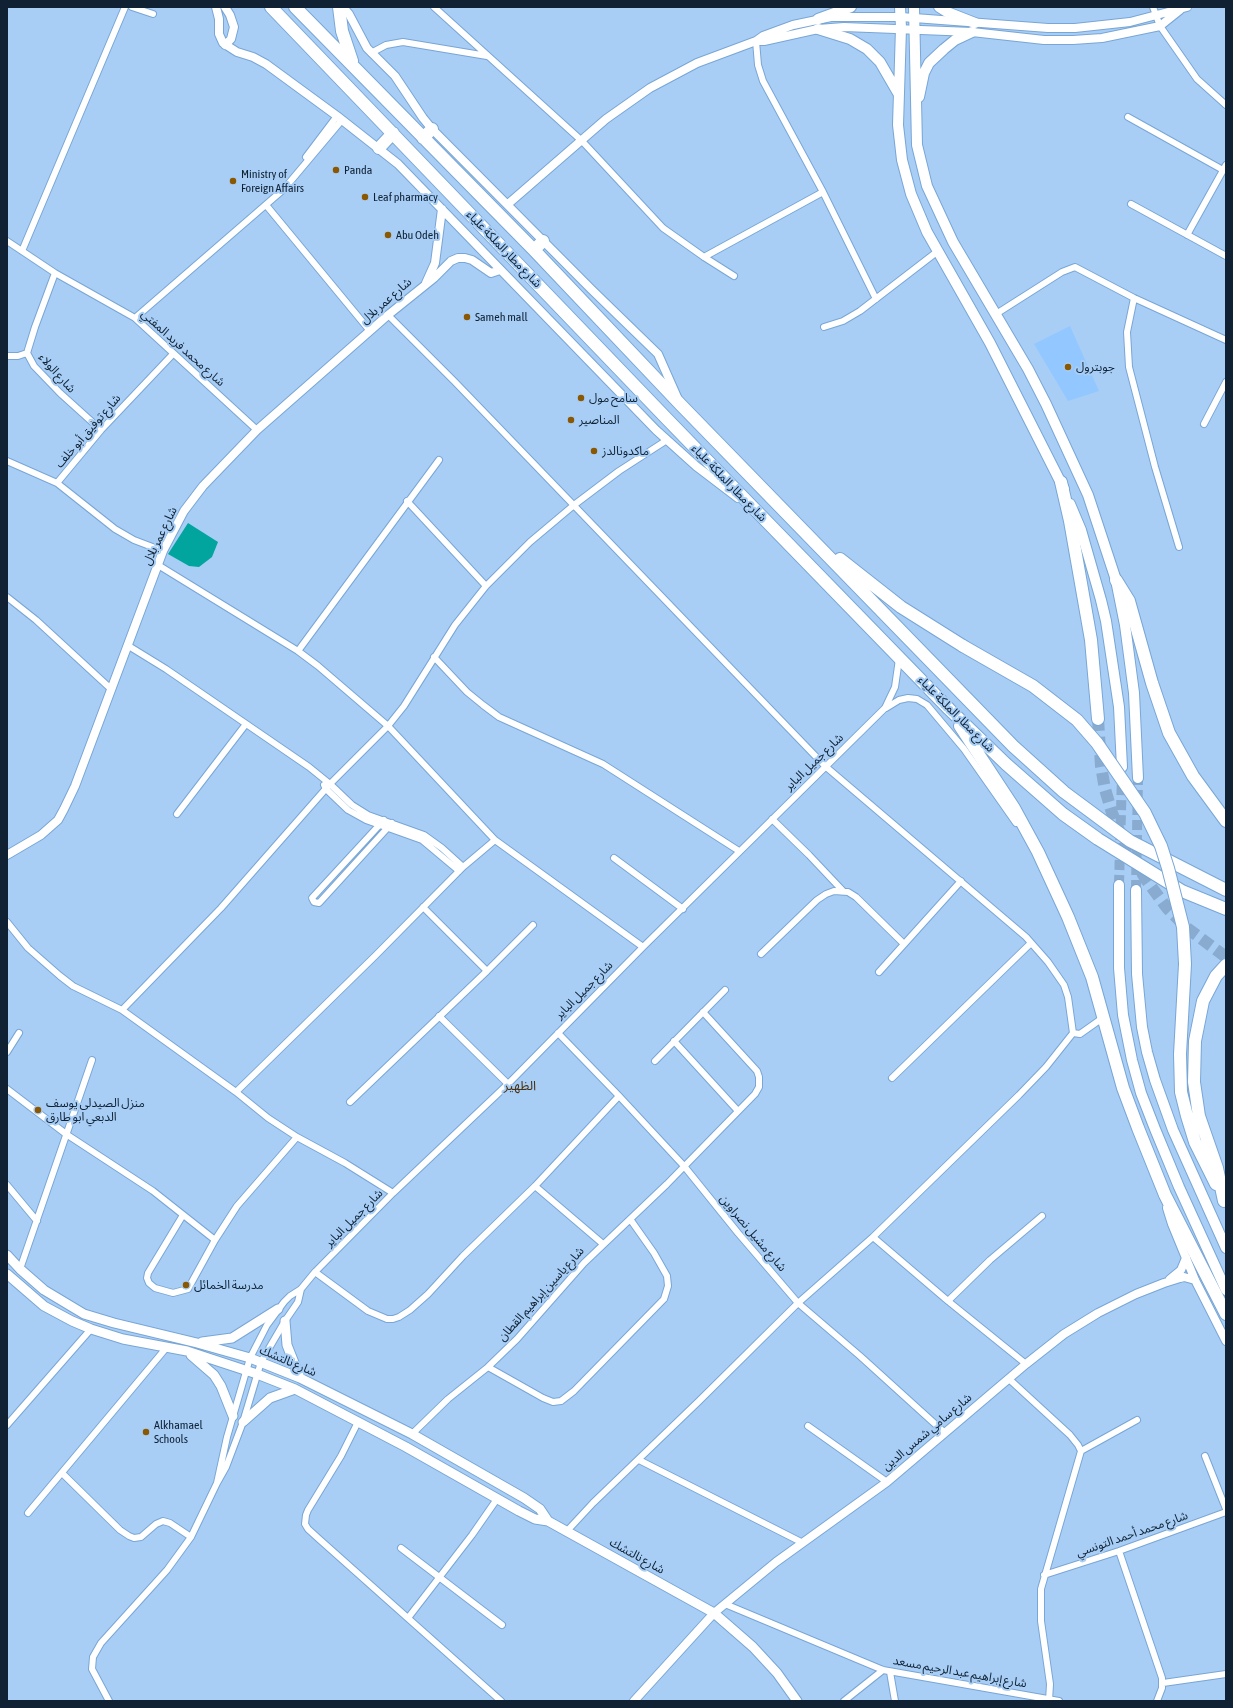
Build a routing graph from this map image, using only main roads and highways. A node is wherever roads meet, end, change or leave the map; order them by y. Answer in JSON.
{"nodes":[{"id":1,"x":271,"y":7,"type":"edge"},
{"id":2,"x":295,"y":7,"type":"edge"},
{"id":3,"x":339,"y":7,"type":"edge"},
{"id":4,"x":851,"y":7,"type":"edge"},
{"id":5,"x":914,"y":7,"type":"edge"},
{"id":6,"x":939,"y":7,"type":"edge"},
{"id":7,"x":901,"y":12,"type":"edge"},
{"id":8,"x":352,"y":64,"type":"junction"},
{"id":9,"x":898,"y":93,"type":"junction"},
{"id":10,"x":915,"y":108,"type":"junction"},
{"id":11,"x":432,"y":129,"type":"road end"},
{"id":12,"x":393,"y":133,"type":"junction"},
{"id":13,"x":423,"y":138,"type":"junction"},
{"id":14,"x":379,"y":148,"type":"road end"},
{"id":15,"x":543,"y":241,"type":"road end"},
{"id":16,"x":534,"y":250,"type":"junction"},
{"id":17,"x":1061,"y":482,"type":"junction"},
{"id":18,"x":806,"y":533,"type":"junction"},
{"id":19,"x":1116,"y":580,"type":"junction"},
{"id":20,"x":949,"y":709,"type":"junction"},
{"id":21,"x":1098,"y":719,"type":"tunnel mouth"},
{"id":22,"x":1122,"y":767,"type":"tunnel mouth"},
{"id":23,"x":1138,"y":778,"type":"tunnel mouth"},
{"id":24,"x":1226,"y":821,"type":"edge"},
{"id":25,"x":1119,"y":885,"type":"tunnel mouth"},
{"id":26,"x":1136,"y":890,"type":"tunnel mouth"},
{"id":27,"x":1226,"y":890,"type":"edge"},
{"id":28,"x":1226,"y":909,"type":"edge"},
{"id":29,"x":1226,"y":965,"type":"edge"},
{"id":30,"x":1225,"y":1204,"type":"edge"},
{"id":31,"x":1226,"y":1248,"type":"edge"},
{"id":32,"x":7,"y":1254,"type":"edge"},
{"id":33,"x":7,"y":1274,"type":"edge"},
{"id":34,"x":1226,"y":1290,"type":"edge"},
{"id":35,"x":278,"y":1309,"type":"road end"},
{"id":36,"x":1226,"y":1314,"type":"edge"},
{"id":37,"x":285,"y":1321,"type":"road end"},
{"id":38,"x":197,"y":1343,"type":"junction"},
{"id":39,"x":187,"y":1352,"type":"junction"},
{"id":40,"x":300,"y":1378,"type":"junction"},
{"id":41,"x":295,"y":1389,"type":"junction"},
{"id":42,"x":233,"y":1416,"type":"road end"},
{"id":43,"x":243,"y":1422,"type":"road end"},
{"id":44,"x":548,"y":1521,"type":"junction"},
{"id":45,"x":797,"y":1701,"type":"edge"}],
"edges":[{"from":1,"to":12,"type":"highway","name":"شارع مطار الملكة علياء"},
{"from":2,"to":8,"type":"highway","name":"شارع مطار الملكة علياء"},
{"from":3,"to":8,"type":"highway"},
{"from":4,"to":9,"type":"main road"},
{"from":5,"to":10,"type":"main road"},
{"from":6,"to":10,"type":"main road"},
{"from":7,"to":9,"type":"main road"},
{"from":8,"to":13,"type":"highway","name":"شارع مطار الملكة علياء"},
{"from":9,"to":17,"type":"main road"},
{"from":10,"to":19,"type":"main road"},
{"from":11,"to":13,"type":"highway"},
{"from":12,"to":14,"type":"highway"},
{"from":12,"to":20,"type":"highway","name":"شارع مطار الملكة علياء"},
{"from":13,"to":16,"type":"highway","name":"شارع مطار الملكة علياء"},
{"from":15,"to":16,"type":"highway"},
{"from":16,"to":18,"type":"highway","name":"شارع مطار الملكة علياء"},
{"from":17,"to":21,"type":"highway"},
{"from":17,"to":22,"type":"main road"},
{"from":18,"to":27,"type":"highway","name":"شارع مطار الملكة علياء"},
{"from":18,"to":30,"type":"highway","bridge":true},
{"from":19,"to":23,"type":"main road"},
{"from":19,"to":24,"type":"highway"},
{"from":20,"to":28,"type":"highway","name":"شارع مطار الملكة علياء"},
{"from":20,"to":36,"type":"highway"},
{"from":25,"to":34,"type":"main road"},
{"from":26,"to":31,"type":"main road"},
{"from":29,"to":30,"type":"highway"},
{"from":32,"to":38,"type":"main road","name":"شارع نالتشك"},
{"from":33,"to":39,"type":"main road","name":"شارع نالتشك"},
{"from":35,"to":38,"type":"main road"},
{"from":37,"to":40,"type":"main road"},
{"from":38,"to":40,"type":"main road","name":"شارع نالتشك"},
{"from":39,"to":41,"type":"main road","name":"شارع نالتشك"},
{"from":39,"to":42,"type":"main road"},
{"from":40,"to":44,"type":"main road","name":"شارع نالتشك"},
{"from":41,"to":43,"type":"main road"},
{"from":41,"to":44,"type":"main road","name":"شارع نالتشك"},
{"from":44,"to":45,"type":"main road","name":"شارع نالتشك"}]}
